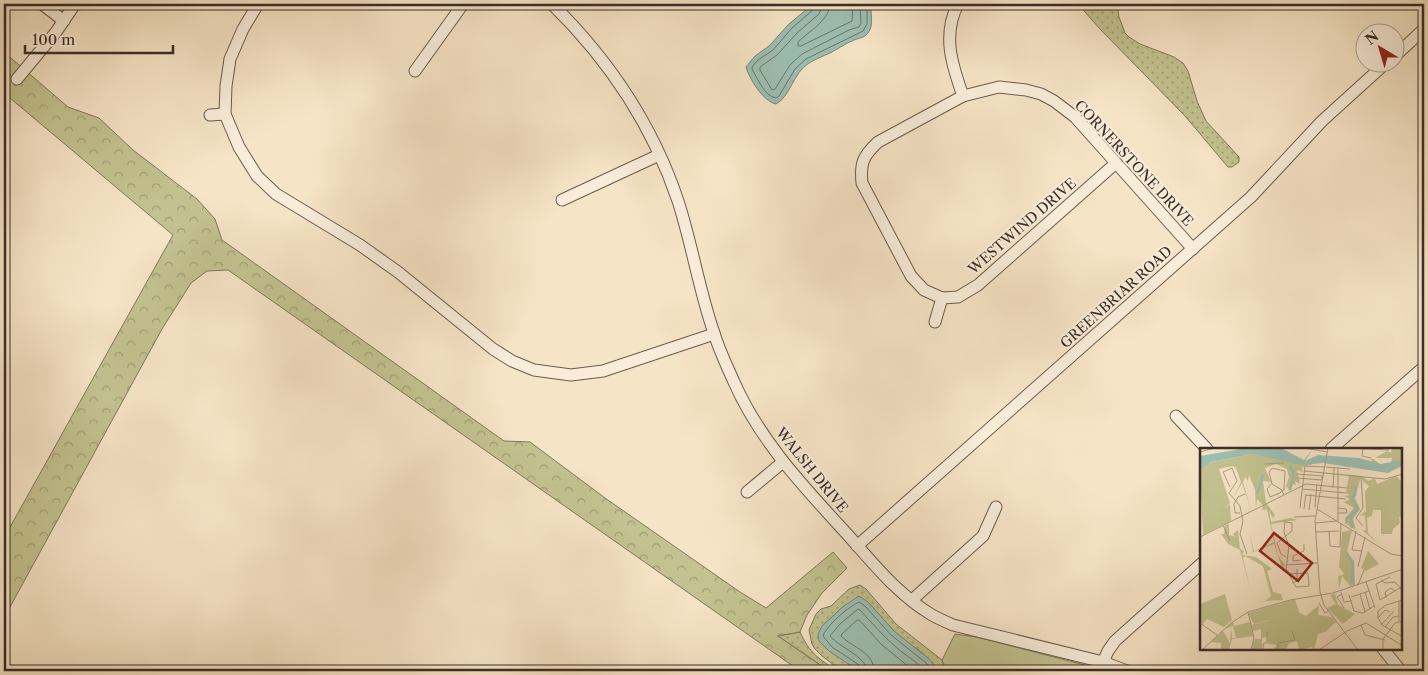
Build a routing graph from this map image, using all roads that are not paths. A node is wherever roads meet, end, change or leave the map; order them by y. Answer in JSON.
{"nodes":[{"id":1,"x":42,"y":4,"type":"edge"},
{"id":2,"x":75,"y":4,"type":"edge"},
{"id":3,"x":258,"y":4,"type":"edge"},
{"id":4,"x":463,"y":4,"type":"edge"},
{"id":5,"x":552,"y":4,"type":"edge"},
{"id":6,"x":958,"y":4,"type":"edge"},
{"id":7,"x":64,"y":21,"type":"junction"},
{"id":8,"x":1424,"y":29,"type":"edge"},
{"id":9,"x":1406,"y":46,"type":"edge"},
{"id":10,"x":415,"y":71,"type":"dead end"},
{"id":11,"x":1376,"y":72,"type":"edge"},
{"id":12,"x":17,"y":78,"type":"dead end"},
{"id":13,"x":964,"y":96,"type":"junction"},
{"id":14,"x":225,"y":114,"type":"junction"},
{"id":15,"x":210,"y":115,"type":"dead end"},
{"id":16,"x":659,"y":155,"type":"junction"},
{"id":17,"x":852,"y":158,"type":"dead end"},
{"id":18,"x":863,"y":162,"type":"junction"},
{"id":19,"x":1116,"y":163,"type":"junction"},
{"id":20,"x":562,"y":200,"type":"dead end"},
{"id":21,"x":1193,"y":249,"type":"junction"},
{"id":22,"x":942,"y":298,"type":"junction"},
{"id":23,"x":935,"y":322,"type":"dead end"},
{"id":24,"x":714,"y":334,"type":"junction"},
{"id":25,"x":1424,"y":367,"type":"edge"},
{"id":26,"x":1176,"y":416,"type":"dead end"},
{"id":27,"x":1206,"y":448,"type":"edge"},
{"id":28,"x":1332,"y":448,"type":"edge"},
{"id":29,"x":783,"y":462,"type":"junction"},
{"id":30,"x":747,"y":492,"type":"dead end"},
{"id":31,"x":996,"y":507,"type":"dead end"},
{"id":32,"x":857,"y":546,"type":"junction"},
{"id":33,"x":1200,"y":565,"type":"edge"},
{"id":34,"x":912,"y":600,"type":"junction"},
{"id":35,"x":1384,"y":650,"type":"edge"},
{"id":36,"x":1103,"y":662,"type":"junction"},
{"id":37,"x":1127,"y":671,"type":"edge"},
{"id":38,"x":1401,"y":671,"type":"edge"}],
"edges":[{"from":1,"to":7,"type":"street"},
{"from":2,"to":7,"type":"street"},
{"from":3,"to":14,"type":"street"},
{"from":4,"to":10,"type":"street"},
{"from":5,"to":16,"type":"street","name":"WALSH DRIVE"},
{"from":6,"to":13,"type":"street"},
{"from":7,"to":12,"type":"street"},
{"from":8,"to":9,"type":"street"},
{"from":11,"to":21,"type":"street","name":"GREENBRIAR ROAD"},
{"from":13,"to":18,"type":"street"},
{"from":13,"to":19,"type":"street","name":"CORNERSTONE DRIVE"},
{"from":14,"to":15,"type":"street"},
{"from":14,"to":24,"type":"street"},
{"from":16,"to":20,"type":"street"},
{"from":16,"to":24,"type":"street","name":"WALSH DRIVE"},
{"from":17,"to":18,"type":"street"},
{"from":18,"to":22,"type":"street"},
{"from":19,"to":21,"type":"street","name":"CORNERSTONE DRIVE"},
{"from":19,"to":22,"type":"street","name":"WESTWIND DRIVE"},
{"from":21,"to":32,"type":"street","name":"GREENBRIAR ROAD"},
{"from":22,"to":23,"type":"street"},
{"from":24,"to":29,"type":"street","name":"WALSH DRIVE"},
{"from":25,"to":28,"type":"street"},
{"from":26,"to":27,"type":"street"},
{"from":29,"to":30,"type":"street"},
{"from":29,"to":32,"type":"street","name":"WALSH DRIVE"},
{"from":31,"to":34,"type":"street"},
{"from":32,"to":34,"type":"street","name":"WALSH DRIVE"},
{"from":33,"to":36,"type":"street"},
{"from":34,"to":36,"type":"street","name":"WALSH DRIVE"},
{"from":35,"to":38,"type":"street"},
{"from":36,"to":37,"type":"street","name":"WALSH DRIVE"}]}
